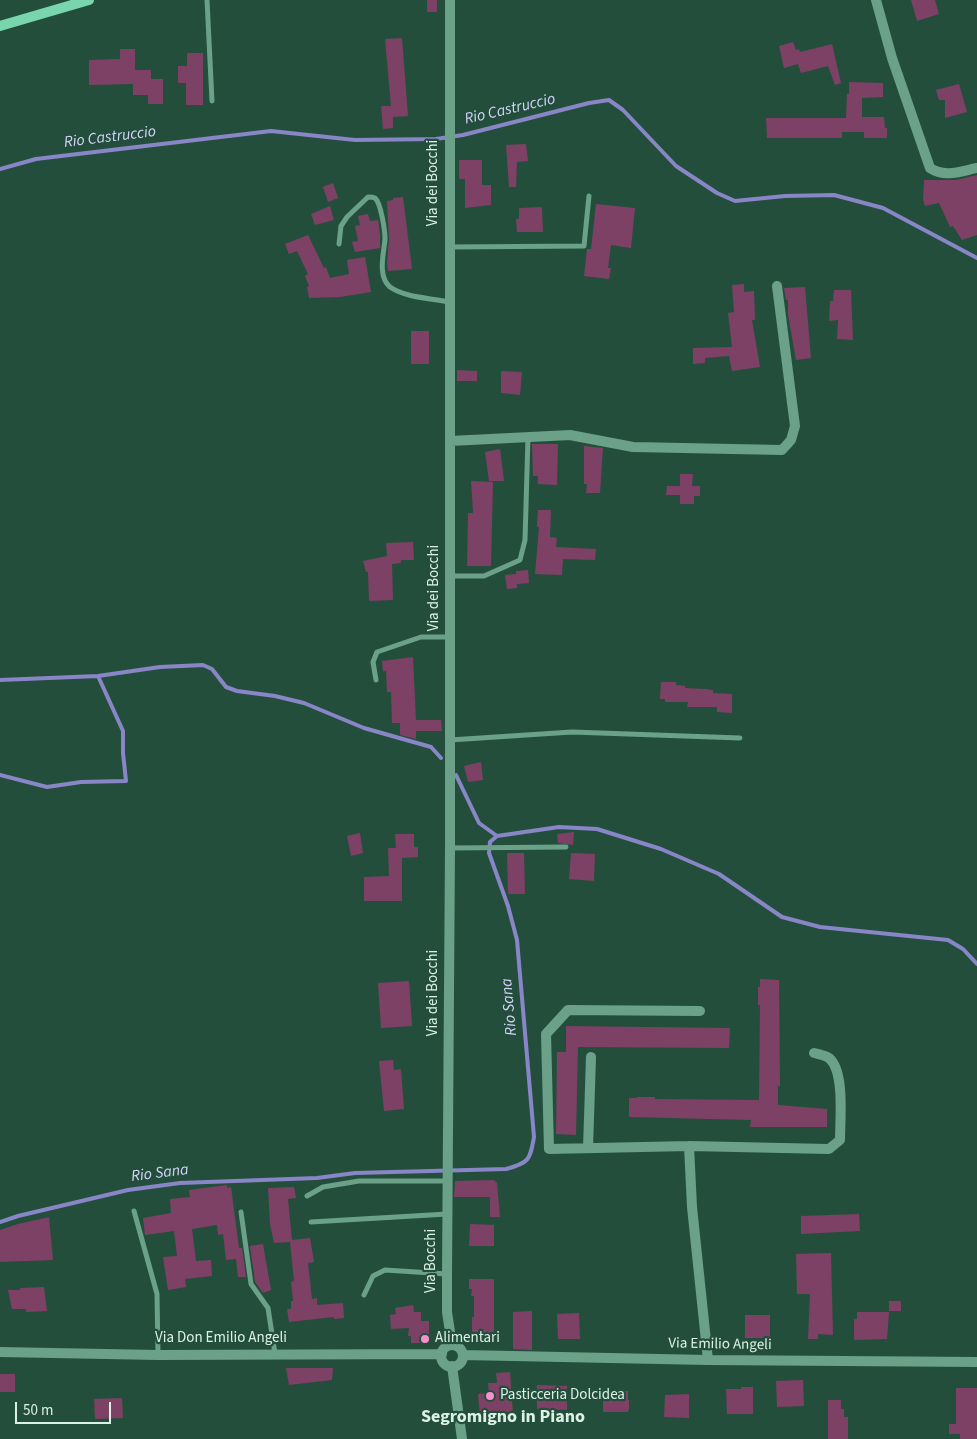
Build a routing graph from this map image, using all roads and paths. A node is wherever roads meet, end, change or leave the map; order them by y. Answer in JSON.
{"nodes":[{"id":1,"x":89,"y":0,"type":"edge"},
{"id":2,"x":207,"y":0,"type":"edge"},
{"id":3,"x":450,"y":0,"type":"edge"},
{"id":4,"x":876,"y":0,"type":"edge"},
{"id":5,"x":0,"y":26,"type":"edge"},
{"id":6,"x":212,"y":101,"type":"dead end"},
{"id":7,"x":977,"y":168,"type":"edge"},
{"id":8,"x":589,"y":196,"type":"dead end"},
{"id":9,"x":339,"y":244,"type":"dead end"},
{"id":10,"x":450,"y":247,"type":"junction"},
{"id":11,"x":777,"y":286,"type":"dead end"},
{"id":12,"x":450,"y":302,"type":"junction"},
{"id":13,"x":528,"y":437,"type":"junction"},
{"id":14,"x":450,"y":441,"type":"junction"},
{"id":15,"x":450,"y":576,"type":"junction"},
{"id":16,"x":450,"y":637,"type":"junction"},
{"id":17,"x":376,"y":680,"type":"dead end"},
{"id":18,"x":740,"y":738,"type":"dead end"},
{"id":19,"x":450,"y":740,"type":"junction"},
{"id":20,"x":566,"y":847,"type":"dead end"},
{"id":21,"x":450,"y":848,"type":"junction"},
{"id":22,"x":700,"y":1011,"type":"dead end"},
{"id":23,"x":814,"y":1053,"type":"dead end"},
{"id":24,"x":591,"y":1057,"type":"dead end"},
{"id":25,"x":689,"y":1146,"type":"junction"},
{"id":26,"x":588,"y":1148,"type":"junction"},
{"id":27,"x":448,"y":1179,"type":"junction"},
{"id":28,"x":307,"y":1196,"type":"dead end"},
{"id":29,"x":134,"y":1211,"type":"dead end"},
{"id":30,"x":241,"y":1212,"type":"dead end"},
{"id":31,"x":447,"y":1214,"type":"junction"},
{"id":32,"x":311,"y":1222,"type":"dead end"},
{"id":33,"x":447,"y":1274,"type":"junction"},
{"id":34,"x":364,"y":1295,"type":"dead end"},
{"id":35,"x":452,"y":1345,"type":"junction"},
{"id":36,"x":0,"y":1352,"type":"edge"},
{"id":37,"x":275,"y":1354,"type":"junction"},
{"id":38,"x":442,"y":1354,"type":"junction"},
{"id":39,"x":158,"y":1355,"type":"junction"},
{"id":40,"x":463,"y":1355,"type":"junction"},
{"id":41,"x":708,"y":1360,"type":"junction"},
{"id":42,"x":977,"y":1362,"type":"edge"},
{"id":43,"x":452,"y":1366,"type":"junction"},
{"id":44,"x":462,"y":1439,"type":"edge"}],
"edges":[{"from":1,"to":5,"type":"street"},
{"from":2,"to":6,"type":"lane"},
{"from":3,"to":10,"type":"street","name":"Via dei Bocchi"},
{"from":4,"to":7,"type":"street"},
{"from":8,"to":10,"type":"lane"},
{"from":9,"to":12,"type":"lane"},
{"from":10,"to":12,"type":"street","name":"Via dei Bocchi"},
{"from":11,"to":13,"type":"street"},
{"from":12,"to":14,"type":"street","name":"Via dei Bocchi"},
{"from":13,"to":14,"type":"street"},
{"from":13,"to":15,"type":"lane"},
{"from":14,"to":15,"type":"street","name":"Via dei Bocchi"},
{"from":15,"to":16,"type":"street","name":"Via dei Bocchi"},
{"from":16,"to":17,"type":"lane"},
{"from":16,"to":19,"type":"street","name":"Via dei Bocchi"},
{"from":18,"to":19,"type":"lane"},
{"from":19,"to":21,"type":"street","name":"Via dei Bocchi"},
{"from":20,"to":21,"type":"lane"},
{"from":21,"to":27,"type":"street","name":"Via dei Bocchi"},
{"from":22,"to":26,"type":"street"},
{"from":23,"to":25,"type":"street"},
{"from":24,"to":26,"type":"street"},
{"from":25,"to":26,"type":"street"},
{"from":25,"to":41,"type":"street"},
{"from":27,"to":28,"type":"lane"},
{"from":27,"to":31,"type":"street","name":"Via Bocchi"},
{"from":29,"to":39,"type":"lane"},
{"from":30,"to":37,"type":"lane"},
{"from":31,"to":32,"type":"lane"},
{"from":31,"to":33,"type":"street","name":"Via Bocchi"},
{"from":33,"to":34,"type":"lane"},
{"from":33,"to":35,"type":"street","name":"Via Bocchi"},
{"from":35,"to":38,"type":"street"},
{"from":35,"to":40,"type":"street"},
{"from":36,"to":39,"type":"street","name":"Via Don Emilio Angeli"},
{"from":37,"to":38,"type":"street","name":"Via Don Emilio Angeli"},
{"from":37,"to":39,"type":"street","name":"Via Don Emilio Angeli"},
{"from":38,"to":43,"type":"street"},
{"from":40,"to":41,"type":"street","name":"Via Emilio Angeli"},
{"from":40,"to":43,"type":"street"},
{"from":41,"to":42,"type":"street","name":"Via Emilio Angeli"},
{"from":43,"to":44,"type":"street"}]}
